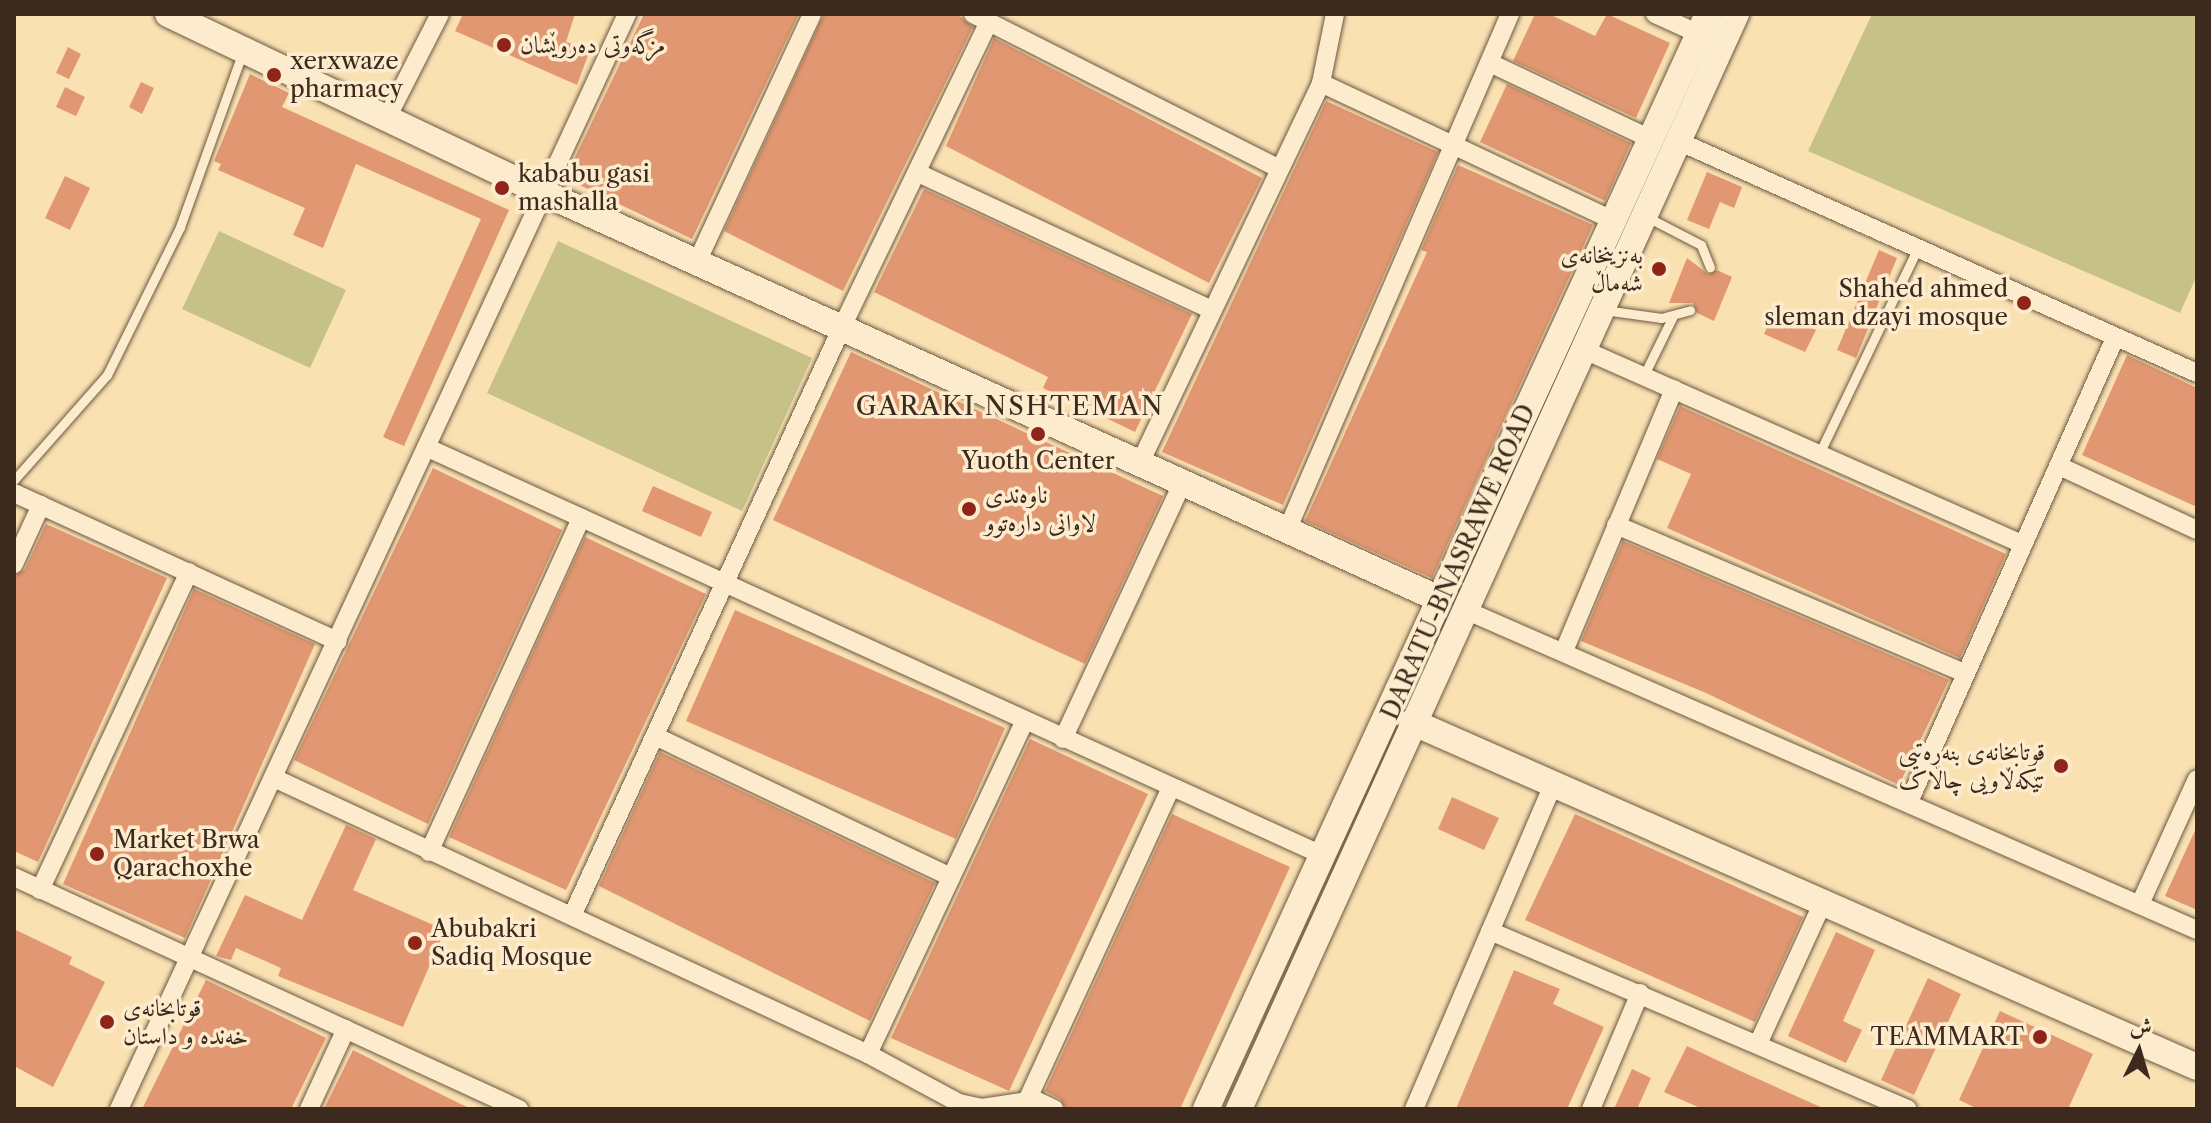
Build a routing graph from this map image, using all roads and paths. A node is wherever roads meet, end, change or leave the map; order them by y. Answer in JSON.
{"nodes":[{"id":1,"x":168,"y":14,"type":"edge"},
{"id":2,"x":440,"y":14,"type":"edge"},
{"id":3,"x":627,"y":14,"type":"edge"},
{"id":4,"x":812,"y":14,"type":"edge"},
{"id":5,"x":1335,"y":14,"type":"edge"},
{"id":6,"x":1510,"y":14,"type":"edge"},
{"id":7,"x":1655,"y":14,"type":"edge"},
{"id":8,"x":1736,"y":14,"type":"edge"},
{"id":9,"x":981,"y":18,"type":"edge"},
{"id":10,"x":1703,"y":24,"type":"edge"},
{"id":11,"x":244,"y":49,"type":"junction"},
{"id":12,"x":1490,"y":63,"type":"junction"},
{"id":13,"x":1321,"y":83,"type":"junction"},
{"id":14,"x":388,"y":116,"type":"junction"},
{"id":15,"x":1651,"y":139,"type":"junction"},
{"id":16,"x":1678,"y":141,"type":"junction"},
{"id":17,"x":1456,"y":146,"type":"junction"},
{"id":18,"x":1278,"y":168,"type":"junction"},
{"id":19,"x":1650,"y":171,"type":"junction"},
{"id":20,"x":918,"y":173,"type":"junction"},
{"id":21,"x":544,"y":193,"type":"junction"},
{"id":22,"x":1644,"y":215,"type":"junction"},
{"id":23,"x":1614,"y":221,"type":"junction"},
{"id":24,"x":1917,"y":249,"type":"junction"},
{"id":25,"x":697,"y":262,"type":"junction"},
{"id":26,"x":1710,"y":267,"type":"dead end"},
{"id":27,"x":1212,"y":310,"type":"junction"},
{"id":28,"x":1600,"y":310,"type":"junction"},
{"id":29,"x":1690,"y":310,"type":"dead end"},
{"id":30,"x":1672,"y":318,"type":"junction"},
{"id":31,"x":842,"y":327,"type":"junction"},
{"id":32,"x":2115,"y":338,"type":"junction"},
{"id":33,"x":1582,"y":349,"type":"junction"},
{"id":34,"x":2197,"y":373,"type":"edge"},
{"id":35,"x":1644,"y":375,"type":"junction"},
{"id":36,"x":1674,"y":389,"type":"junction"},
{"id":37,"x":428,"y":448,"type":"junction"},
{"id":38,"x":1819,"y":454,"type":"junction"},
{"id":39,"x":1140,"y":463,"type":"junction"},
{"id":40,"x":2059,"y":466,"type":"junction"},
{"id":41,"x":14,"y":480,"type":"edge"},
{"id":42,"x":1183,"y":482,"type":"junction"},
{"id":43,"x":14,"y":493,"type":"edge"},
{"id":44,"x":41,"y":505,"type":"junction"},
{"id":45,"x":581,"y":518,"type":"junction"},
{"id":46,"x":1616,"y":525,"type":"junction"},
{"id":47,"x":1288,"y":528,"type":"junction"},
{"id":48,"x":2197,"y":530,"type":"edge"},
{"id":49,"x":2022,"y":544,"type":"junction"},
{"id":50,"x":14,"y":564,"type":"edge"},
{"id":51,"x":189,"y":572,"type":"junction"},
{"id":52,"x":724,"y":586,"type":"junction"},
{"id":53,"x":1451,"y":604,"type":"junction"},
{"id":54,"x":338,"y":641,"type":"junction"},
{"id":55,"x":1564,"y":651,"type":"junction"},
{"id":56,"x":1964,"y":673,"type":"junction"},
{"id":57,"x":1412,"y":722,"type":"junction"},
{"id":58,"x":1024,"y":723,"type":"junction"},
{"id":59,"x":655,"y":736,"type":"junction"},
{"id":60,"x":1063,"y":739,"type":"junction"},
{"id":61,"x":274,"y":778,"type":"junction"},
{"id":62,"x":2197,"y":779,"type":"edge"},
{"id":63,"x":1553,"y":784,"type":"junction"},
{"id":64,"x":1171,"y":787,"type":"junction"},
{"id":65,"x":1909,"y":802,"type":"junction"},
{"id":66,"x":429,"y":852,"type":"junction"},
{"id":67,"x":1318,"y":865,"type":"junction"},
{"id":68,"x":14,"y":877,"type":"edge"},
{"id":69,"x":951,"y":877,"type":"junction"},
{"id":70,"x":1339,"y":885,"type":"junction"},
{"id":71,"x":40,"y":890,"type":"junction"},
{"id":72,"x":1823,"y":902,"type":"junction"},
{"id":73,"x":2140,"y":904,"type":"junction"},
{"id":74,"x":572,"y":916,"type":"junction"},
{"id":75,"x":2197,"y":930,"type":"edge"},
{"id":76,"x":1490,"y":931,"type":"junction"},
{"id":77,"x":193,"y":956,"type":"junction"},
{"id":78,"x":1640,"y":993,"type":"junction"},
{"id":79,"x":346,"y":1029,"type":"junction"},
{"id":80,"x":1758,"y":1044,"type":"junction"},
{"id":81,"x":868,"y":1054,"type":"junction"},
{"id":82,"x":2197,"y":1067,"type":"edge"},
{"id":83,"x":484,"y":1101,"type":"edge"},
{"id":84,"x":1025,"y":1105,"type":"junction"},
{"id":85,"x":119,"y":1109,"type":"edge"},
{"id":86,"x":309,"y":1109,"type":"edge"},
{"id":87,"x":519,"y":1109,"type":"edge"},
{"id":88,"x":1054,"y":1109,"type":"edge"},
{"id":89,"x":1206,"y":1109,"type":"edge"},
{"id":90,"x":1239,"y":1109,"type":"edge"},
{"id":91,"x":1414,"y":1109,"type":"edge"},
{"id":92,"x":1591,"y":1109,"type":"edge"},
{"id":93,"x":1908,"y":1109,"type":"edge"}],
"edges":[{"from":1,"to":11,"type":"street"},
{"from":2,"to":14,"type":"street"},
{"from":3,"to":21,"type":"street"},
{"from":4,"to":25,"type":"street"},
{"from":5,"to":13,"type":"street"},
{"from":6,"to":12,"type":"street"},
{"from":7,"to":10,"type":"street"},
{"from":8,"to":16,"type":"street","name":"DARATU-BNASRAWE ROAD"},
{"from":9,"to":18,"type":"street"},
{"from":9,"to":20,"type":"street"},
{"from":10,"to":15,"type":"street","name":"DARATU-BNASRAWE ROAD"},
{"from":11,"to":14,"type":"street"},
{"from":11,"to":41,"type":"lane"},
{"from":12,"to":15,"type":"street"},
{"from":12,"to":17,"type":"street"},
{"from":13,"to":17,"type":"street"},
{"from":13,"to":18,"type":"street"},
{"from":14,"to":21,"type":"street"},
{"from":15,"to":19,"type":"street","name":"DARATU-BNASRAWE ROAD"},
{"from":16,"to":19,"type":"street","name":"DARATU-BNASRAWE ROAD"},
{"from":16,"to":24,"type":"street"},
{"from":17,"to":23,"type":"street"},
{"from":17,"to":47,"type":"street"},
{"from":18,"to":27,"type":"street"},
{"from":19,"to":22,"type":"street","name":"DARATU-BNASRAWE ROAD"},
{"from":19,"to":23,"type":"street","name":"DARATU-BNASRAWE ROAD"},
{"from":20,"to":27,"type":"street"},
{"from":20,"to":31,"type":"street"},
{"from":21,"to":25,"type":"street"},
{"from":21,"to":37,"type":"street"},
{"from":22,"to":26,"type":"lane"},
{"from":22,"to":28,"type":"street","name":"DARATU-BNASRAWE ROAD"},
{"from":23,"to":53,"type":"street","name":"DARATU-BNASRAWE ROAD"},
{"from":24,"to":32,"type":"street"},
{"from":24,"to":38,"type":"lane"},
{"from":25,"to":31,"type":"street"},
{"from":27,"to":39,"type":"street"},
{"from":28,"to":30,"type":"lane"},
{"from":28,"to":33,"type":"street","name":"DARATU-BNASRAWE ROAD"},
{"from":29,"to":30,"type":"lane"},
{"from":30,"to":35,"type":"lane"},
{"from":31,"to":39,"type":"street"},
{"from":31,"to":52,"type":"street"},
{"from":32,"to":34,"type":"street"},
{"from":32,"to":40,"type":"street"},
{"from":33,"to":35,"type":"street"},
{"from":33,"to":53,"type":"street","name":"DARATU-BNASRAWE ROAD"},
{"from":35,"to":36,"type":"street"},
{"from":36,"to":38,"type":"street"},
{"from":36,"to":46,"type":"street"},
{"from":37,"to":45,"type":"street"},
{"from":37,"to":54,"type":"street"},
{"from":38,"to":49,"type":"street"},
{"from":39,"to":42,"type":"street"},
{"from":40,"to":48,"type":"street"},
{"from":40,"to":49,"type":"street"},
{"from":42,"to":47,"type":"street"},
{"from":42,"to":60,"type":"street"},
{"from":43,"to":44,"type":"street"},
{"from":44,"to":50,"type":"street"},
{"from":44,"to":51,"type":"street"},
{"from":45,"to":52,"type":"street"},
{"from":45,"to":66,"type":"street"},
{"from":46,"to":55,"type":"street"},
{"from":46,"to":56,"type":"street"},
{"from":47,"to":53,"type":"street"},
{"from":49,"to":56,"type":"street"},
{"from":51,"to":54,"type":"street"},
{"from":51,"to":71,"type":"street"},
{"from":52,"to":58,"type":"street"},
{"from":52,"to":59,"type":"street"},
{"from":53,"to":55,"type":"street"},
{"from":53,"to":57,"type":"street","name":"DARATU-BNASRAWE ROAD"},
{"from":53,"to":67,"type":"street","name":"DARATU-BNASRAWE ROAD"},
{"from":54,"to":61,"type":"street"},
{"from":55,"to":65,"type":"street"},
{"from":56,"to":65,"type":"street"},
{"from":57,"to":63,"type":"street"},
{"from":57,"to":70,"type":"street","name":"DARATU-BNASRAWE ROAD"},
{"from":58,"to":60,"type":"street"},
{"from":58,"to":69,"type":"street"},
{"from":59,"to":69,"type":"street"},
{"from":59,"to":74,"type":"street"},
{"from":60,"to":64,"type":"street"},
{"from":61,"to":66,"type":"street"},
{"from":61,"to":77,"type":"street"},
{"from":62,"to":73,"type":"street"},
{"from":63,"to":72,"type":"street"},
{"from":63,"to":76,"type":"street"},
{"from":64,"to":67,"type":"street"},
{"from":64,"to":84,"type":"street"},
{"from":65,"to":73,"type":"street"},
{"from":66,"to":74,"type":"street"},
{"from":67,"to":70,"type":"street"},
{"from":67,"to":89,"type":"street","name":"DARATU-BNASRAWE ROAD"},
{"from":68,"to":71,"type":"street"},
{"from":69,"to":81,"type":"street"},
{"from":70,"to":90,"type":"street","name":"DARATU-BNASRAWE ROAD"},
{"from":71,"to":77,"type":"street"},
{"from":72,"to":80,"type":"street"},
{"from":72,"to":82,"type":"street"},
{"from":73,"to":75,"type":"street"},
{"from":74,"to":81,"type":"street"},
{"from":76,"to":78,"type":"street"},
{"from":76,"to":91,"type":"street"},
{"from":77,"to":79,"type":"street"},
{"from":77,"to":85,"type":"street"},
{"from":78,"to":80,"type":"street"},
{"from":78,"to":92,"type":"street"},
{"from":79,"to":83,"type":"street"},
{"from":79,"to":86,"type":"street"},
{"from":80,"to":93,"type":"street"},
{"from":81,"to":84,"type":"street"},
{"from":83,"to":87,"type":"street"},
{"from":84,"to":88,"type":"street"}]}
